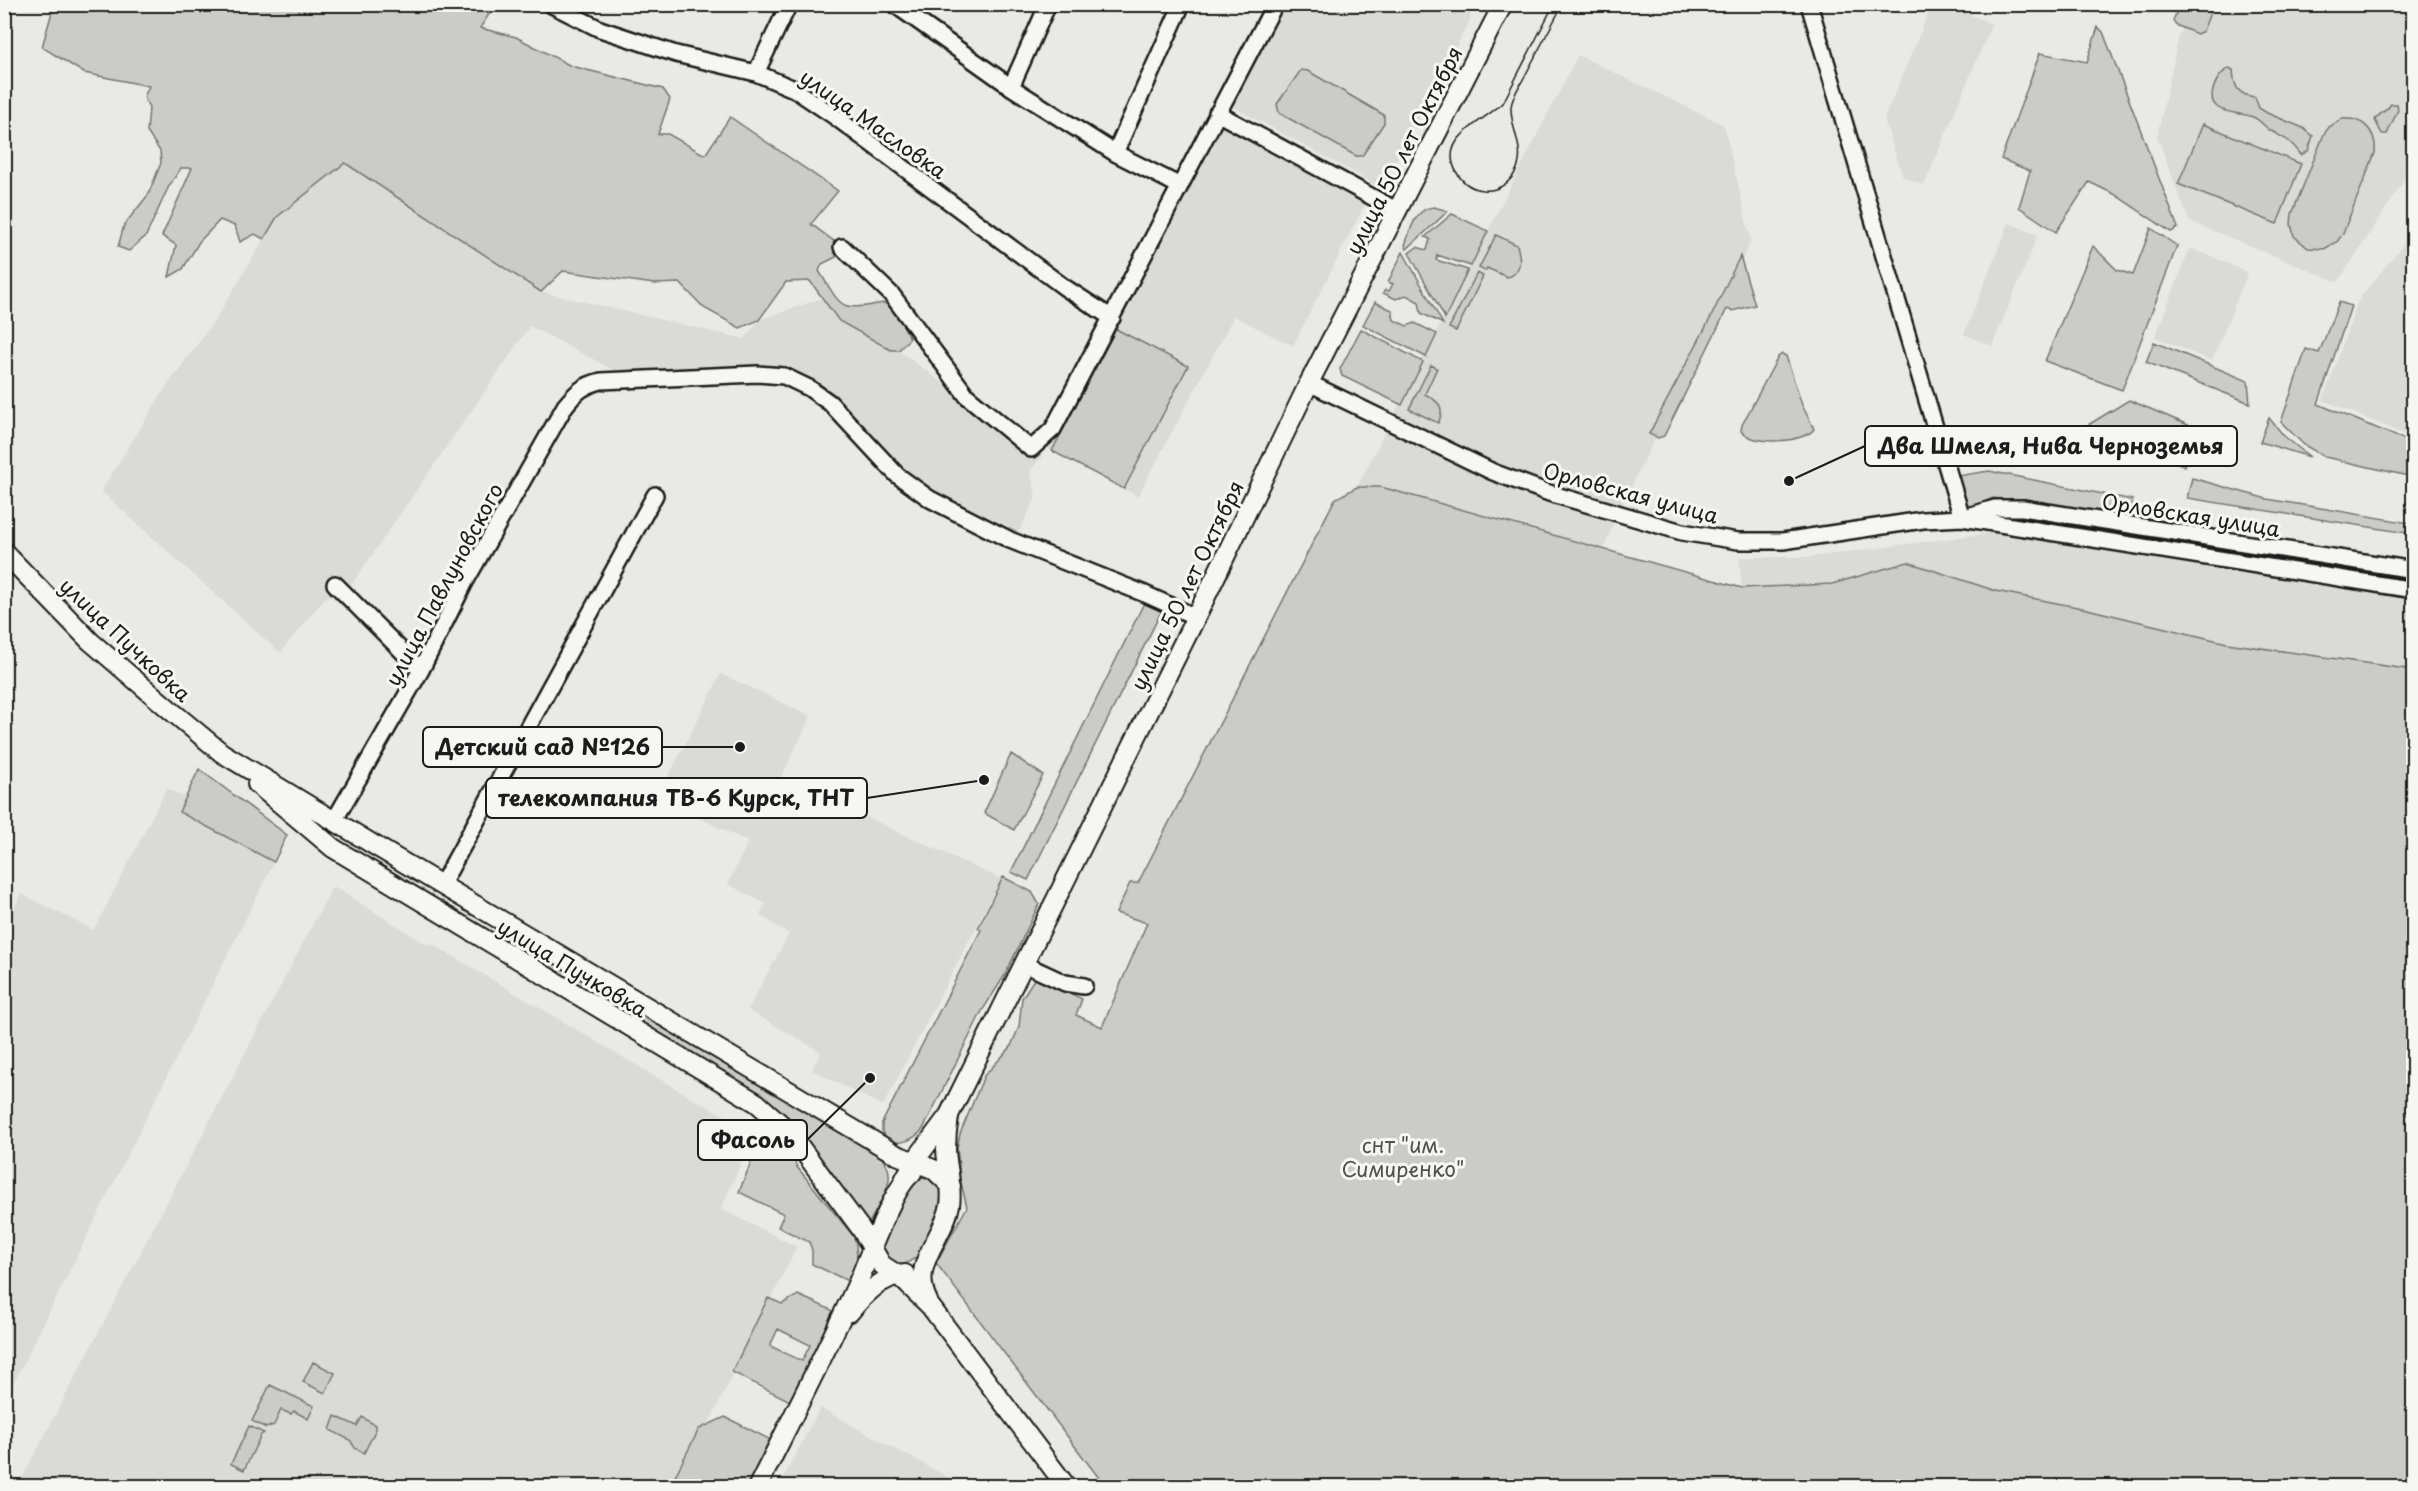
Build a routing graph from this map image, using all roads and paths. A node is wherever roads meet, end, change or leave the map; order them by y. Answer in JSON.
{"nodes":[{"id":1,"x":550,"y":4,"type":"edge"},
{"id":2,"x":789,"y":4,"type":"edge"},
{"id":3,"x":894,"y":4,"type":"edge"},
{"id":4,"x":1048,"y":4,"type":"edge"},
{"id":5,"x":1182,"y":4,"type":"edge"},
{"id":6,"x":1275,"y":4,"type":"edge"},
{"id":7,"x":1809,"y":4,"type":"edge"},
{"id":8,"x":1498,"y":6,"type":"edge"},
{"id":9,"x":915,"y":11,"type":"edge"},
{"id":10,"x":756,"y":73,"type":"junction"},
{"id":11,"x":1011,"y":87,"type":"junction"},
{"id":12,"x":1217,"y":113,"type":"junction"},
{"id":13,"x":1115,"y":153,"type":"junction"},
{"id":14,"x":1180,"y":186,"type":"junction"},
{"id":15,"x":1398,"y":211,"type":"junction"},
{"id":16,"x":842,"y":247,"type":"dead end"},
{"id":17,"x":1113,"y":318,"type":"junction"},
{"id":18,"x":1309,"y":383,"type":"junction"},
{"id":19,"x":655,"y":495,"type":"dead end"},
{"id":20,"x":1962,"y":518,"type":"junction"},
{"id":21,"x":4,"y":552,"type":"edge"},
{"id":22,"x":2414,"y":570,"type":"edge"},
{"id":23,"x":335,"y":584,"type":"dead end"},
{"id":24,"x":2414,"y":590,"type":"edge"},
{"id":25,"x":1196,"y":617,"type":"junction"},
{"id":26,"x":422,"y":670,"type":"junction"},
{"id":27,"x":222,"y":753,"type":"junction"},
{"id":28,"x":329,"y":818,"type":"junction"},
{"id":29,"x":313,"y":831,"type":"junction"},
{"id":30,"x":442,"y":885,"type":"junction"},
{"id":31,"x":500,"y":920,"type":"junction"},
{"id":32,"x":487,"y":942,"type":"junction"},
{"id":33,"x":1024,"y":964,"type":"junction"},
{"id":34,"x":1084,"y":986,"type":"dead end"},
{"id":35,"x":949,"y":1115,"type":"junction"},
{"id":36,"x":914,"y":1162,"type":"junction"},
{"id":37,"x":933,"y":1169,"type":"junction"},
{"id":38,"x":903,"y":1182,"type":"junction"},
{"id":39,"x":951,"y":1186,"type":"junction"},
{"id":40,"x":872,"y":1246,"type":"junction"},
{"id":41,"x":924,"y":1263,"type":"junction"},
{"id":42,"x":898,"y":1275,"type":"junction"},
{"id":43,"x":930,"y":1306,"type":"junction"},
{"id":44,"x":836,"y":1331,"type":"junction"},
{"id":45,"x":758,"y":1486,"type":"edge"},
{"id":46,"x":1066,"y":1486,"type":"edge"}],
"edges":[{"from":1,"to":10,"type":"street","name":"улица Масловка"},
{"from":2,"to":10,"type":"street"},
{"from":3,"to":9,"type":"street"},
{"from":4,"to":11,"type":"street"},
{"from":5,"to":13,"type":"street"},
{"from":6,"to":12,"type":"street"},
{"from":7,"to":20,"type":"street"},
{"from":8,"to":15,"type":"main road","name":"улица 50 лет Октября"},
{"from":9,"to":11,"type":"street"},
{"from":10,"to":17,"type":"street","name":"улица Масловка"},
{"from":11,"to":13,"type":"street"},
{"from":12,"to":14,"type":"street"},
{"from":12,"to":15,"type":"street"},
{"from":13,"to":14,"type":"street"},
{"from":14,"to":17,"type":"street"},
{"from":15,"to":18,"type":"main road","name":"улица 50 лет Октября"},
{"from":16,"to":17,"type":"street"},
{"from":18,"to":20,"type":"street","name":"Орловская улица"},
{"from":18,"to":25,"type":"main road","name":"улица 50 лет Октября"},
{"from":19,"to":30,"type":"street"},
{"from":20,"to":22,"type":"street","name":"Орловская улица"},
{"from":20,"to":24,"type":"street","name":"Орловская улица"},
{"from":21,"to":27,"type":"main road","name":"улица Пучковка"},
{"from":23,"to":26,"type":"street"},
{"from":25,"to":26,"type":"street","name":"улица Павлуновского"},
{"from":25,"to":33,"type":"main road","name":"улица 50 лет Октября"},
{"from":26,"to":28,"type":"street","name":"улица Павлуновского"},
{"from":27,"to":28,"type":"main road","name":"улица Пучковка"},
{"from":27,"to":29,"type":"main road","name":"улица Пучковка"},
{"from":28,"to":29,"type":"street","name":"улица Павлуновского"},
{"from":28,"to":30,"type":"main road","name":"улица Пучковка"},
{"from":29,"to":32,"type":"main road","name":"улица Пучковка"},
{"from":30,"to":31,"type":"main road","name":"улица Пучковка"},
{"from":31,"to":32,"type":"main road"},
{"from":31,"to":36,"type":"main road","name":"улица Пучковка"},
{"from":32,"to":40,"type":"main road","name":"улица Пучковка"},
{"from":33,"to":34,"type":"street"},
{"from":33,"to":35,"type":"main road","name":"улица 50 лет Октября"},
{"from":35,"to":36,"type":"main road","name":"улица 50 лет Октября"},
{"from":35,"to":39,"type":"main road"},
{"from":36,"to":37,"type":"main road","name":"улица Пучковка"},
{"from":36,"to":38,"type":"main road","name":"улица 50 лет Октября"},
{"from":37,"to":38,"type":"main road"},
{"from":37,"to":39,"type":"main road"},
{"from":38,"to":40,"type":"main road","name":"улица 50 лет Октября"},
{"from":39,"to":41,"type":"main road"},
{"from":40,"to":42,"type":"main road","name":"улица Пучковка"},
{"from":40,"to":44,"type":"main road"},
{"from":41,"to":42,"type":"main road"},
{"from":41,"to":43,"type":"main road"},
{"from":42,"to":43,"type":"main road","name":"улица Пучковка"},
{"from":42,"to":44,"type":"main road"},
{"from":43,"to":46,"type":"main road"},
{"from":44,"to":45,"type":"main road"}]}
